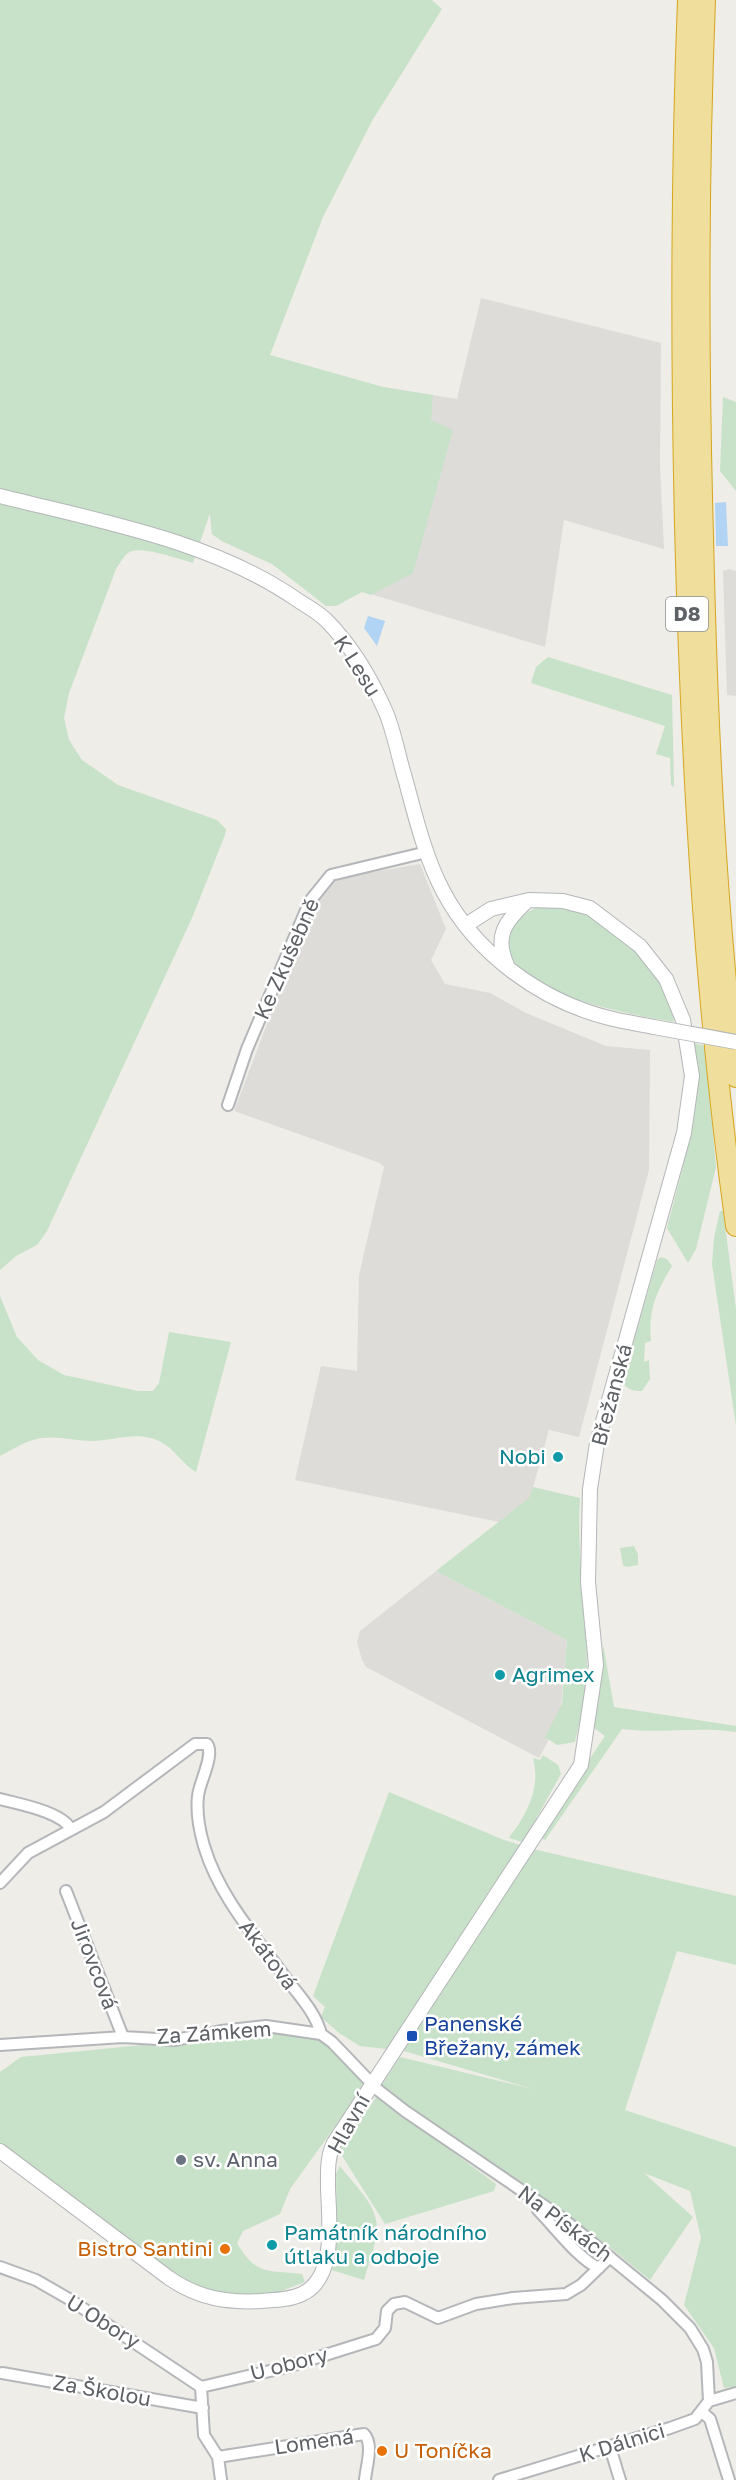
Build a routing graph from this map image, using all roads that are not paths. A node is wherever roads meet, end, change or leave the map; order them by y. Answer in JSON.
{"nodes":[{"id":1,"x":688,"y":0,"type":"edge"},
{"id":2,"x":705,"y":0,"type":"edge"},
{"id":3,"x":0,"y":496,"type":"edge"},
{"id":4,"x":427,"y":852,"type":"junction"},
{"id":5,"x":529,"y":900,"type":"junction"},
{"id":6,"x":466,"y":925,"type":"junction"},
{"id":7,"x":508,"y":967,"type":"junction"},
{"id":8,"x":736,"y":1042,"type":"edge"},
{"id":9,"x":736,"y":1077,"type":"edge"},
{"id":10,"x":228,"y":1105,"type":"dead end"},
{"id":11,"x":736,"y":1226,"type":"edge"},
{"id":12,"x":581,"y":1765,"type":"joint"},
{"id":13,"x":0,"y":1799,"type":"edge"},
{"id":14,"x":71,"y":1830,"type":"junction"},
{"id":15,"x":0,"y":1883,"type":"edge"},
{"id":16,"x":66,"y":1891,"type":"dead end"},
{"id":17,"x":321,"y":2034,"type":"junction"},
{"id":18,"x":123,"y":2037,"type":"junction"},
{"id":19,"x":0,"y":2045,"type":"edge"},
{"id":20,"x":372,"y":2083,"type":"junction"},
{"id":21,"x":0,"y":2151,"type":"edge"},
{"id":22,"x":534,"y":2200,"type":"junction"},
{"id":23,"x":610,"y":2258,"type":"junction"},
{"id":24,"x":0,"y":2267,"type":"edge"},
{"id":25,"x":599,"y":2268,"type":"junction"},
{"id":26,"x":2,"y":2373,"type":"dead end"},
{"id":27,"x":201,"y":2387,"type":"junction"},
{"id":28,"x":736,"y":2393,"type":"edge"},
{"id":29,"x":709,"y":2401,"type":"junction"},
{"id":30,"x":203,"y":2408,"type":"junction"},
{"id":31,"x":702,"y":2412,"type":"junction"},
{"id":32,"x":610,"y":2447,"type":"junction"},
{"id":33,"x":218,"y":2457,"type":"junction"},
{"id":34,"x":221,"y":2480,"type":"edge"},
{"id":35,"x":365,"y":2480,"type":"edge"},
{"id":36,"x":499,"y":2480,"type":"edge"},
{"id":37,"x":620,"y":2480,"type":"edge"},
{"id":38,"x":729,"y":2480,"type":"edge"}],
"edges":[{"from":1,"to":11,"type":"highway","number":"D8"},
{"from":2,"to":9,"type":"highway","number":"D8"},
{"from":3,"to":4,"type":"street","name":"K Lesu"},
{"from":4,"to":6,"type":"street","name":"K Lesu"},
{"from":4,"to":10,"type":"street","name":"Ke Zkušebně"},
{"from":5,"to":6,"type":"street","name":"Břežanská"},
{"from":5,"to":7,"type":"street"},
{"from":5,"to":12,"type":"street","name":"Břežanská"},
{"from":6,"to":7,"type":"street"},
{"from":7,"to":8,"type":"street","bridge":true},
{"from":12,"to":20,"type":"street","name":"Hlavní"},
{"from":13,"to":14,"type":"street"},
{"from":14,"to":15,"type":"street"},
{"from":14,"to":17,"type":"street","name":"Akátová"},
{"from":16,"to":18,"type":"street","name":"Jirovcová"},
{"from":17,"to":18,"type":"street","name":"Za Zámkem"},
{"from":17,"to":20,"type":"street"},
{"from":18,"to":19,"type":"street","name":"Za Zámkem"},
{"from":20,"to":21,"type":"street","name":"Hlavní"},
{"from":20,"to":22,"type":"street","name":"Na Pískách"},
{"from":22,"to":23,"type":"street","name":"Na Pískách"},
{"from":22,"to":25,"type":"street"},
{"from":23,"to":25,"type":"street"},
{"from":23,"to":29,"type":"street","name":"Na Pískách"},
{"from":24,"to":27,"type":"street","name":"U Obory"},
{"from":25,"to":27,"type":"street","name":"U obory"},
{"from":26,"to":30,"type":"street","name":"Za Školou"},
{"from":27,"to":30,"type":"street"},
{"from":28,"to":29,"type":"street"},
{"from":29,"to":31,"type":"street"},
{"from":30,"to":33,"type":"street"},
{"from":31,"to":32,"type":"street","name":"K Dálnici"},
{"from":31,"to":38,"type":"street"},
{"from":32,"to":36,"type":"street","name":"K Dálnici"},
{"from":32,"to":37,"type":"street"},
{"from":33,"to":34,"type":"street"},
{"from":33,"to":35,"type":"street","name":"Lomená"}]}
